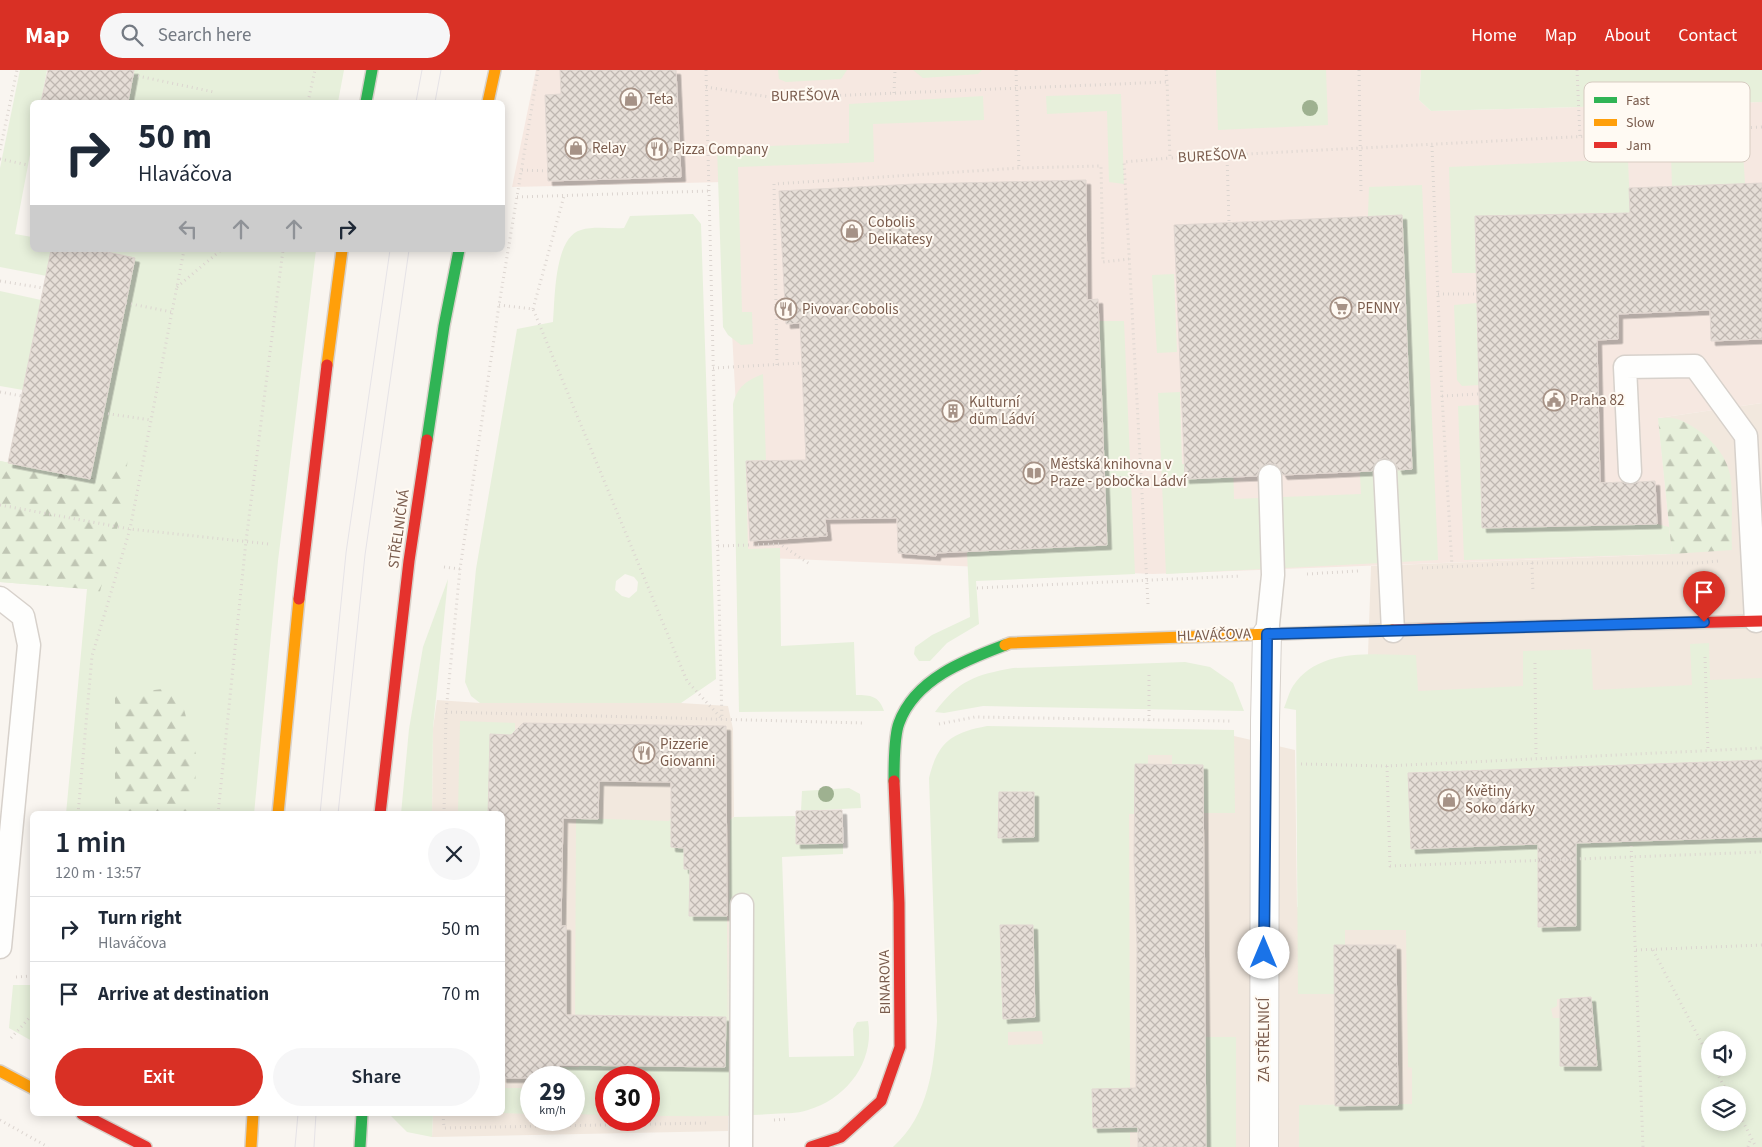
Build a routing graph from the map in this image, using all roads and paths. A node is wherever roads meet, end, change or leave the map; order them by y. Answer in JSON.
{"nodes":[{"id":1,"x":17,"y":70,"type":"edge"},
{"id":2,"x":315,"y":70,"type":"edge"},
{"id":3,"x":372,"y":70,"type":"edge"},
{"id":4,"x":495,"y":70,"type":"edge"},
{"id":5,"x":538,"y":70,"type":"edge"},
{"id":6,"x":706,"y":70,"type":"edge"},
{"id":7,"x":895,"y":70,"type":"edge"},
{"id":8,"x":1016,"y":70,"type":"edge"},
{"id":9,"x":1166,"y":70,"type":"edge"},
{"id":10,"x":1359,"y":70,"type":"edge"},
{"id":11,"x":1577,"y":70,"type":"edge"},
{"id":12,"x":133,"y":75,"type":"dead end"},
{"id":13,"x":1167,"y":82,"type":"junction"},
{"id":14,"x":706,"y":87,"type":"junction"},
{"id":15,"x":1016,"y":88,"type":"junction"},
{"id":16,"x":214,"y":92,"type":"dead end"},
{"id":17,"x":894,"y":93,"type":"junction"},
{"id":18,"x":308,"y":100,"type":"edge"},
{"id":19,"x":366,"y":100,"type":"edge"},
{"id":20,"x":488,"y":100,"type":"edge"},
{"id":21,"x":1580,"y":138,"type":"junction"},
{"id":22,"x":1584,"y":138,"type":"edge"},
{"id":23,"x":1432,"y":146,"type":"junction"},
{"id":24,"x":1361,"y":149,"type":"junction"},
{"id":25,"x":0,"y":150,"type":"edge"},
{"id":26,"x":1227,"y":155,"type":"junction"},
{"id":27,"x":1170,"y":158,"type":"junction"},
{"id":28,"x":0,"y":159,"type":"edge"},
{"id":29,"x":28,"y":164,"type":"dead end"},
{"id":30,"x":1019,"y":168,"type":"junction"},
{"id":31,"x":522,"y":170,"type":"junction"},
{"id":32,"x":548,"y":171,"type":"dead end"},
{"id":33,"x":709,"y":191,"type":"junction"},
{"id":34,"x":1361,"y":194,"type":"dead end"},
{"id":35,"x":564,"y":196,"type":"junction"},
{"id":36,"x":517,"y":197,"type":"junction"},
{"id":37,"x":1229,"y":222,"type":"dead end"},
{"id":38,"x":184,"y":252,"type":"edge"},
{"id":39,"x":219,"y":252,"type":"edge"},
{"id":40,"x":283,"y":252,"type":"edge"},
{"id":41,"x":342,"y":252,"type":"edge"},
{"id":42,"x":459,"y":252,"type":"edge"},
{"id":43,"x":1129,"y":259,"type":"junction"},
{"id":44,"x":0,"y":280,"type":"edge"},
{"id":45,"x":177,"y":287,"type":"junction"},
{"id":46,"x":42,"y":288,"type":"dead end"},
{"id":47,"x":1438,"y":294,"type":"junction"},
{"id":48,"x":1477,"y":294,"type":"dead end"},
{"id":49,"x":126,"y":303,"type":"dead end"},
{"id":50,"x":499,"y":305,"type":"junction"},
{"id":51,"x":533,"y":309,"type":"junction"},
{"id":52,"x":172,"y":312,"type":"junction"},
{"id":53,"x":802,"y":363,"type":"dead end"},
{"id":54,"x":776,"y":364,"type":"junction"},
{"id":55,"x":713,"y":368,"type":"junction"},
{"id":56,"x":0,"y":392,"type":"edge"},
{"id":57,"x":1479,"y":394,"type":"dead end"},
{"id":58,"x":22,"y":396,"type":"dead end"},
{"id":59,"x":1442,"y":396,"type":"junction"},
{"id":60,"x":103,"y":413,"type":"dead end"},
{"id":61,"x":151,"y":420,"type":"junction"},
{"id":62,"x":1385,"y":471,"type":"dead end"},
{"id":63,"x":1630,"y":472,"type":"dead end"},
{"id":64,"x":1270,"y":476,"type":"dead end"},
{"id":65,"x":1142,"y":477,"type":"junction"},
{"id":66,"x":1105,"y":478,"type":"dead end"},
{"id":67,"x":1756,"y":502,"type":"edge"},
{"id":68,"x":0,"y":505,"type":"edge"},
{"id":69,"x":130,"y":529,"type":"junction"},
{"id":70,"x":246,"y":541,"type":"junction"},
{"id":71,"x":272,"y":544,"type":"dead end"},
{"id":72,"x":718,"y":546,"type":"junction"},
{"id":73,"x":1532,"y":563,"type":"dead end"},
{"id":74,"x":1699,"y":563,"type":"dead end"},
{"id":75,"x":811,"y":565,"type":"dead end"},
{"id":76,"x":439,"y":566,"type":"dead end"},
{"id":77,"x":1452,"y":566,"type":"dead end"},
{"id":78,"x":460,"y":569,"type":"junction"},
{"id":79,"x":0,"y":598,"type":"edge"},
{"id":80,"x":1148,"y":608,"type":"dead end"},
{"id":81,"x":1759,"y":621,"type":"edge"},
{"id":82,"x":1704,"y":622,"type":"junction"},
{"id":83,"x":1393,"y":630,"type":"junction"},
{"id":84,"x":1267,"y":634,"type":"junction"},
{"id":85,"x":1149,"y":673,"type":"dead end"},
{"id":86,"x":446,"y":712,"type":"junction"},
{"id":87,"x":722,"y":720,"type":"junction"},
{"id":88,"x":1265,"y":721,"type":"junction"},
{"id":89,"x":1149,"y":722,"type":"junction"},
{"id":90,"x":865,"y":724,"type":"dead end"},
{"id":91,"x":937,"y":725,"type":"dead end"},
{"id":92,"x":1762,"y":748,"type":"edge"},
{"id":93,"x":1708,"y":751,"type":"junction"},
{"id":94,"x":1292,"y":764,"type":"dead end"},
{"id":95,"x":1387,"y":766,"type":"junction"},
{"id":96,"x":894,"y":774,"type":"joint"},
{"id":97,"x":78,"y":811,"type":"edge"},
{"id":98,"x":218,"y":811,"type":"edge"},
{"id":99,"x":278,"y":811,"type":"edge"},
{"id":100,"x":380,"y":811,"type":"edge"},
{"id":101,"x":444,"y":811,"type":"edge"},
{"id":102,"x":1631,"y":841,"type":"dead end"},
{"id":103,"x":1762,"y":852,"type":"edge"},
{"id":104,"x":1631,"y":857,"type":"junction"},
{"id":105,"x":742,"y":905,"type":"dead end"},
{"id":106,"x":1762,"y":945,"type":"edge"},
{"id":107,"x":0,"y":947,"type":"edge"},
{"id":108,"x":1636,"y":950,"type":"junction"},
{"id":109,"x":1653,"y":950,"type":"junction"},
{"id":110,"x":30,"y":976,"type":"edge"},
{"id":111,"x":10,"y":978,"type":"dead end"},
{"id":112,"x":30,"y":1017,"type":"edge"},
{"id":113,"x":10,"y":1039,"type":"dead end"},
{"id":114,"x":1701,"y":1042,"type":"edge"},
{"id":115,"x":0,"y":1071,"type":"edge"},
{"id":116,"x":30,"y":1087,"type":"edge"},
{"id":117,"x":86,"y":1116,"type":"edge"},
{"id":118,"x":252,"y":1116,"type":"edge"},
{"id":119,"x":362,"y":1116,"type":"edge"},
{"id":120,"x":0,"y":1120,"type":"edge"},
{"id":121,"x":1746,"y":1128,"type":"edge"},
{"id":122,"x":1751,"y":1138,"type":"junction"},
{"id":123,"x":48,"y":1147,"type":"edge"},
{"id":124,"x":146,"y":1147,"type":"edge"},
{"id":125,"x":251,"y":1147,"type":"edge"},
{"id":126,"x":360,"y":1147,"type":"edge"},
{"id":127,"x":741,"y":1147,"type":"edge"},
{"id":128,"x":811,"y":1147,"type":"edge"},
{"id":129,"x":1264,"y":1147,"type":"edge"},
{"id":130,"x":1643,"y":1147,"type":"edge"},
{"id":131,"x":1748,"y":1147,"type":"edge"},
{"id":132,"x":1756,"y":1147,"type":"edge"}],
"edges":[{"from":1,"to":25,"type":"path"},
{"from":2,"to":18,"type":"path"},
{"from":3,"to":19,"type":"street"},
{"from":4,"to":20,"type":"street"},
{"from":5,"to":31,"type":"path"},
{"from":6,"to":14,"type":"path"},
{"from":7,"to":17,"type":"path"},
{"from":8,"to":15,"type":"path"},
{"from":9,"to":13,"type":"path"},
{"from":10,"to":24,"type":"path"},
{"from":11,"to":21,"type":"path"},
{"from":12,"to":16,"type":"path"},
{"from":13,"to":15,"type":"path","name":"BUREŠOVA"},
{"from":13,"to":27,"type":"path","name":"BUREŠOVA"},
{"from":14,"to":17,"type":"path","name":"BUREŠOVA"},
{"from":14,"to":33,"type":"path"},
{"from":15,"to":17,"type":"path","name":"BUREŠOVA"},
{"from":15,"to":30,"type":"path"},
{"from":21,"to":22,"type":"path","name":"BUREŠOVA"},
{"from":21,"to":23,"type":"path","name":"BUREŠOVA"},
{"from":23,"to":24,"type":"path","name":"BUREŠOVA"},
{"from":23,"to":47,"type":"path"},
{"from":24,"to":26,"type":"path","name":"BUREŠOVA"},
{"from":24,"to":34,"type":"path"},
{"from":26,"to":27,"type":"path","name":"BUREŠOVA"},
{"from":26,"to":37,"type":"path"},
{"from":27,"to":43,"type":"path"},
{"from":28,"to":29,"type":"path"},
{"from":30,"to":43,"type":"path"},
{"from":30,"to":54,"type":"path"},
{"from":31,"to":32,"type":"path"},
{"from":31,"to":36,"type":"path"},
{"from":33,"to":35,"type":"path"},
{"from":33,"to":55,"type":"path"},
{"from":35,"to":36,"type":"path"},
{"from":35,"to":51,"type":"path"},
{"from":36,"to":50,"type":"path"},
{"from":38,"to":45,"type":"path"},
{"from":39,"to":45,"type":"path"},
{"from":40,"to":70,"type":"path"},
{"from":41,"to":99,"type":"street"},
{"from":42,"to":100,"type":"street","name":"STŘELNIČNÁ"},
{"from":43,"to":65,"type":"path"},
{"from":44,"to":46,"type":"path"},
{"from":45,"to":52,"type":"path"},
{"from":47,"to":48,"type":"path"},
{"from":47,"to":59,"type":"path"},
{"from":49,"to":52,"type":"path"},
{"from":50,"to":51,"type":"path"},
{"from":50,"to":78,"type":"path"},
{"from":51,"to":87,"type":"path"},
{"from":52,"to":61,"type":"path"},
{"from":53,"to":54,"type":"path"},
{"from":54,"to":55,"type":"path"},
{"from":55,"to":72,"type":"path"},
{"from":56,"to":58,"type":"path"},
{"from":57,"to":59,"type":"path"},
{"from":59,"to":77,"type":"path"},
{"from":60,"to":61,"type":"path"},
{"from":61,"to":69,"type":"path"},
{"from":62,"to":83,"type":"lane"},
{"from":63,"to":67,"type":"lane"},
{"from":64,"to":84,"type":"lane"},
{"from":65,"to":66,"type":"path"},
{"from":65,"to":80,"type":"path"},
{"from":67,"to":81,"type":"lane"},
{"from":68,"to":69,"type":"path"},
{"from":69,"to":70,"type":"path"},
{"from":69,"to":97,"type":"path"},
{"from":70,"to":71,"type":"path"},
{"from":70,"to":98,"type":"path"},
{"from":72,"to":75,"type":"path"},
{"from":72,"to":87,"type":"path"},
{"from":73,"to":74,"type":"path"},
{"from":76,"to":78,"type":"path"},
{"from":78,"to":86,"type":"path"},
{"from":79,"to":107,"type":"lane"},
{"from":81,"to":82,"type":"street","name":"HLAVÁČOVA"},
{"from":82,"to":83,"type":"street","name":"HLAVÁČOVA"},
{"from":82,"to":93,"type":"path"},
{"from":83,"to":84,"type":"street","name":"HLAVÁČOVA"},
{"from":84,"to":88,"type":"street","name":"ZA STŘELNICÍ"},
{"from":84,"to":96,"type":"street","name":"HLAVÁČOVA"},
{"from":85,"to":89,"type":"path"},
{"from":86,"to":87,"type":"path"},
{"from":86,"to":101,"type":"path"},
{"from":87,"to":90,"type":"path"},
{"from":88,"to":89,"type":"path"},
{"from":88,"to":129,"type":"street","name":"ZA STŘELNICÍ"},
{"from":89,"to":91,"type":"path"},
{"from":92,"to":93,"type":"path"},
{"from":93,"to":95,"type":"path"},
{"from":94,"to":95,"type":"path"},
{"from":95,"to":104,"type":"path"},
{"from":96,"to":128,"type":"street","name":"BINAROVA"},
{"from":102,"to":104,"type":"path"},
{"from":103,"to":104,"type":"path"},
{"from":104,"to":108,"type":"path"},
{"from":105,"to":127,"type":"lane"},
{"from":106,"to":109,"type":"path"},
{"from":108,"to":109,"type":"path"},
{"from":108,"to":130,"type":"path"},
{"from":109,"to":114,"type":"path"},
{"from":110,"to":111,"type":"path"},
{"from":112,"to":113,"type":"path"},
{"from":115,"to":116,"type":"street"},
{"from":117,"to":124,"type":"street"},
{"from":118,"to":125,"type":"street"},
{"from":119,"to":126,"type":"street"},
{"from":120,"to":123,"type":"path"},
{"from":121,"to":122,"type":"path"},
{"from":122,"to":131,"type":"path"},
{"from":122,"to":132,"type":"path"}]}
